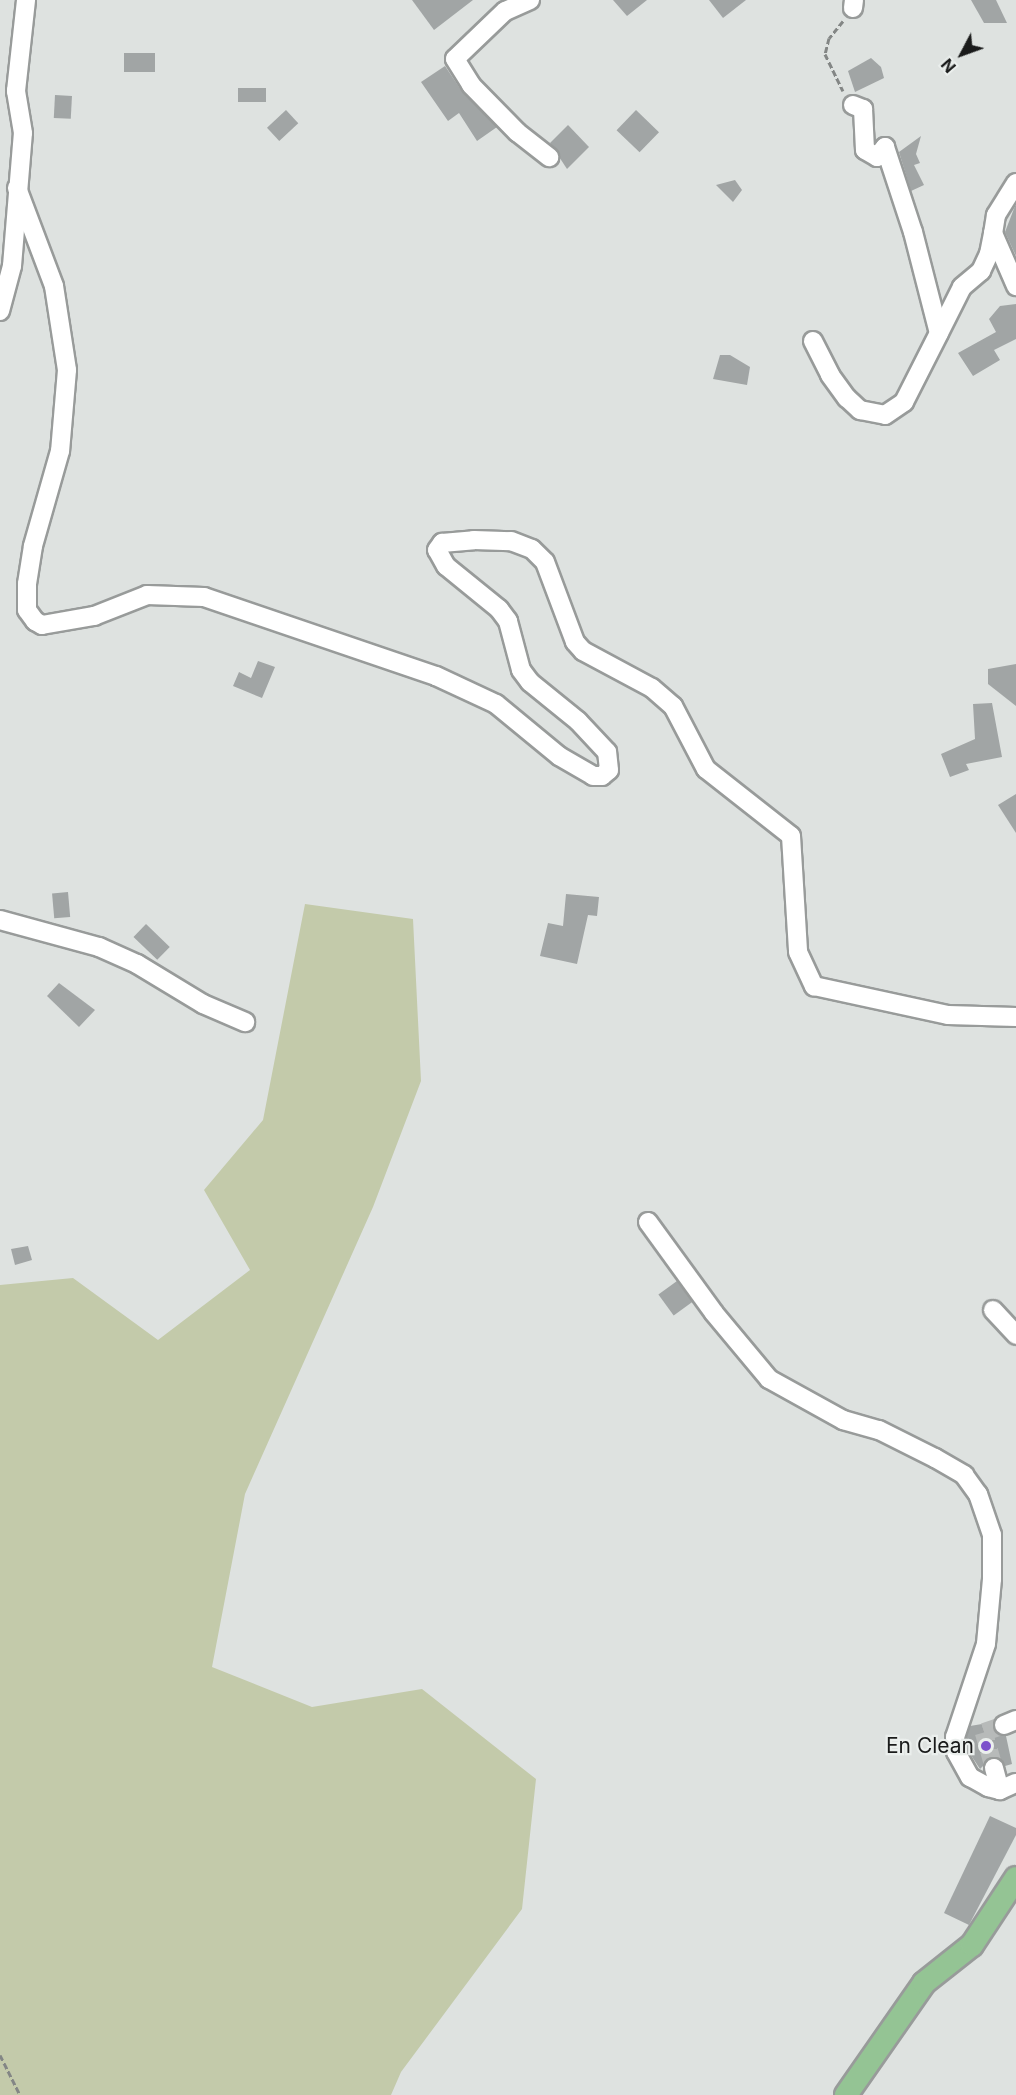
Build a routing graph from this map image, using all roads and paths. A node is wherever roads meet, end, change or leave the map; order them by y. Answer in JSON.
{"nodes":[{"id":1,"x":26,"y":0,"type":"edge"},
{"id":2,"x":530,"y":0,"type":"edge"},
{"id":3,"x":854,"y":4,"type":"edge"},
{"id":4,"x":853,"y":105,"type":"joint"},
{"id":5,"x":549,"y":157,"type":"dead end"},
{"id":6,"x":1016,"y":183,"type":"edge"},
{"id":7,"x":17,"y":188,"type":"junction"},
{"id":8,"x":993,"y":233,"type":"junction"},
{"id":9,"x":1016,"y":286,"type":"edge"},
{"id":10,"x":0,"y":311,"type":"edge"},
{"id":11,"x":939,"y":333,"type":"junction"},
{"id":12,"x":813,"y":341,"type":"dead end"},
{"id":13,"x":0,"y":920,"type":"edge"},
{"id":14,"x":1016,"y":1017,"type":"edge"},
{"id":15,"x":245,"y":1022,"type":"dead end"},
{"id":16,"x":648,"y":1222,"type":"dead end"},
{"id":17,"x":993,"y":1310,"type":"dead end"},
{"id":18,"x":1016,"y":1335,"type":"edge"},
{"id":19,"x":994,"y":1768,"type":"tunnel mouth"},
{"id":20,"x":1008,"y":1787,"type":"edge"},
{"id":21,"x":1016,"y":1878,"type":"edge"},
{"id":22,"x":0,"y":2055,"type":"edge"},
{"id":23,"x":20,"y":2095,"type":"edge"},
{"id":24,"x":846,"y":2095,"type":"edge"}],
"edges":[{"from":1,"to":7,"type":"street"},
{"from":2,"to":5,"type":"street"},
{"from":3,"to":4,"type":"path"},
{"from":4,"to":11,"type":"street"},
{"from":6,"to":8,"type":"street"},
{"from":7,"to":10,"type":"street"},
{"from":7,"to":14,"type":"street"},
{"from":8,"to":9,"type":"street"},
{"from":8,"to":11,"type":"street"},
{"from":11,"to":12,"type":"street"},
{"from":13,"to":15,"type":"street"},
{"from":16,"to":20,"type":"street"},
{"from":17,"to":18,"type":"street"},
{"from":19,"to":20,"type":"street"},
{"from":21,"to":24,"type":"main road"},
{"from":22,"to":23,"type":"path"}]}
